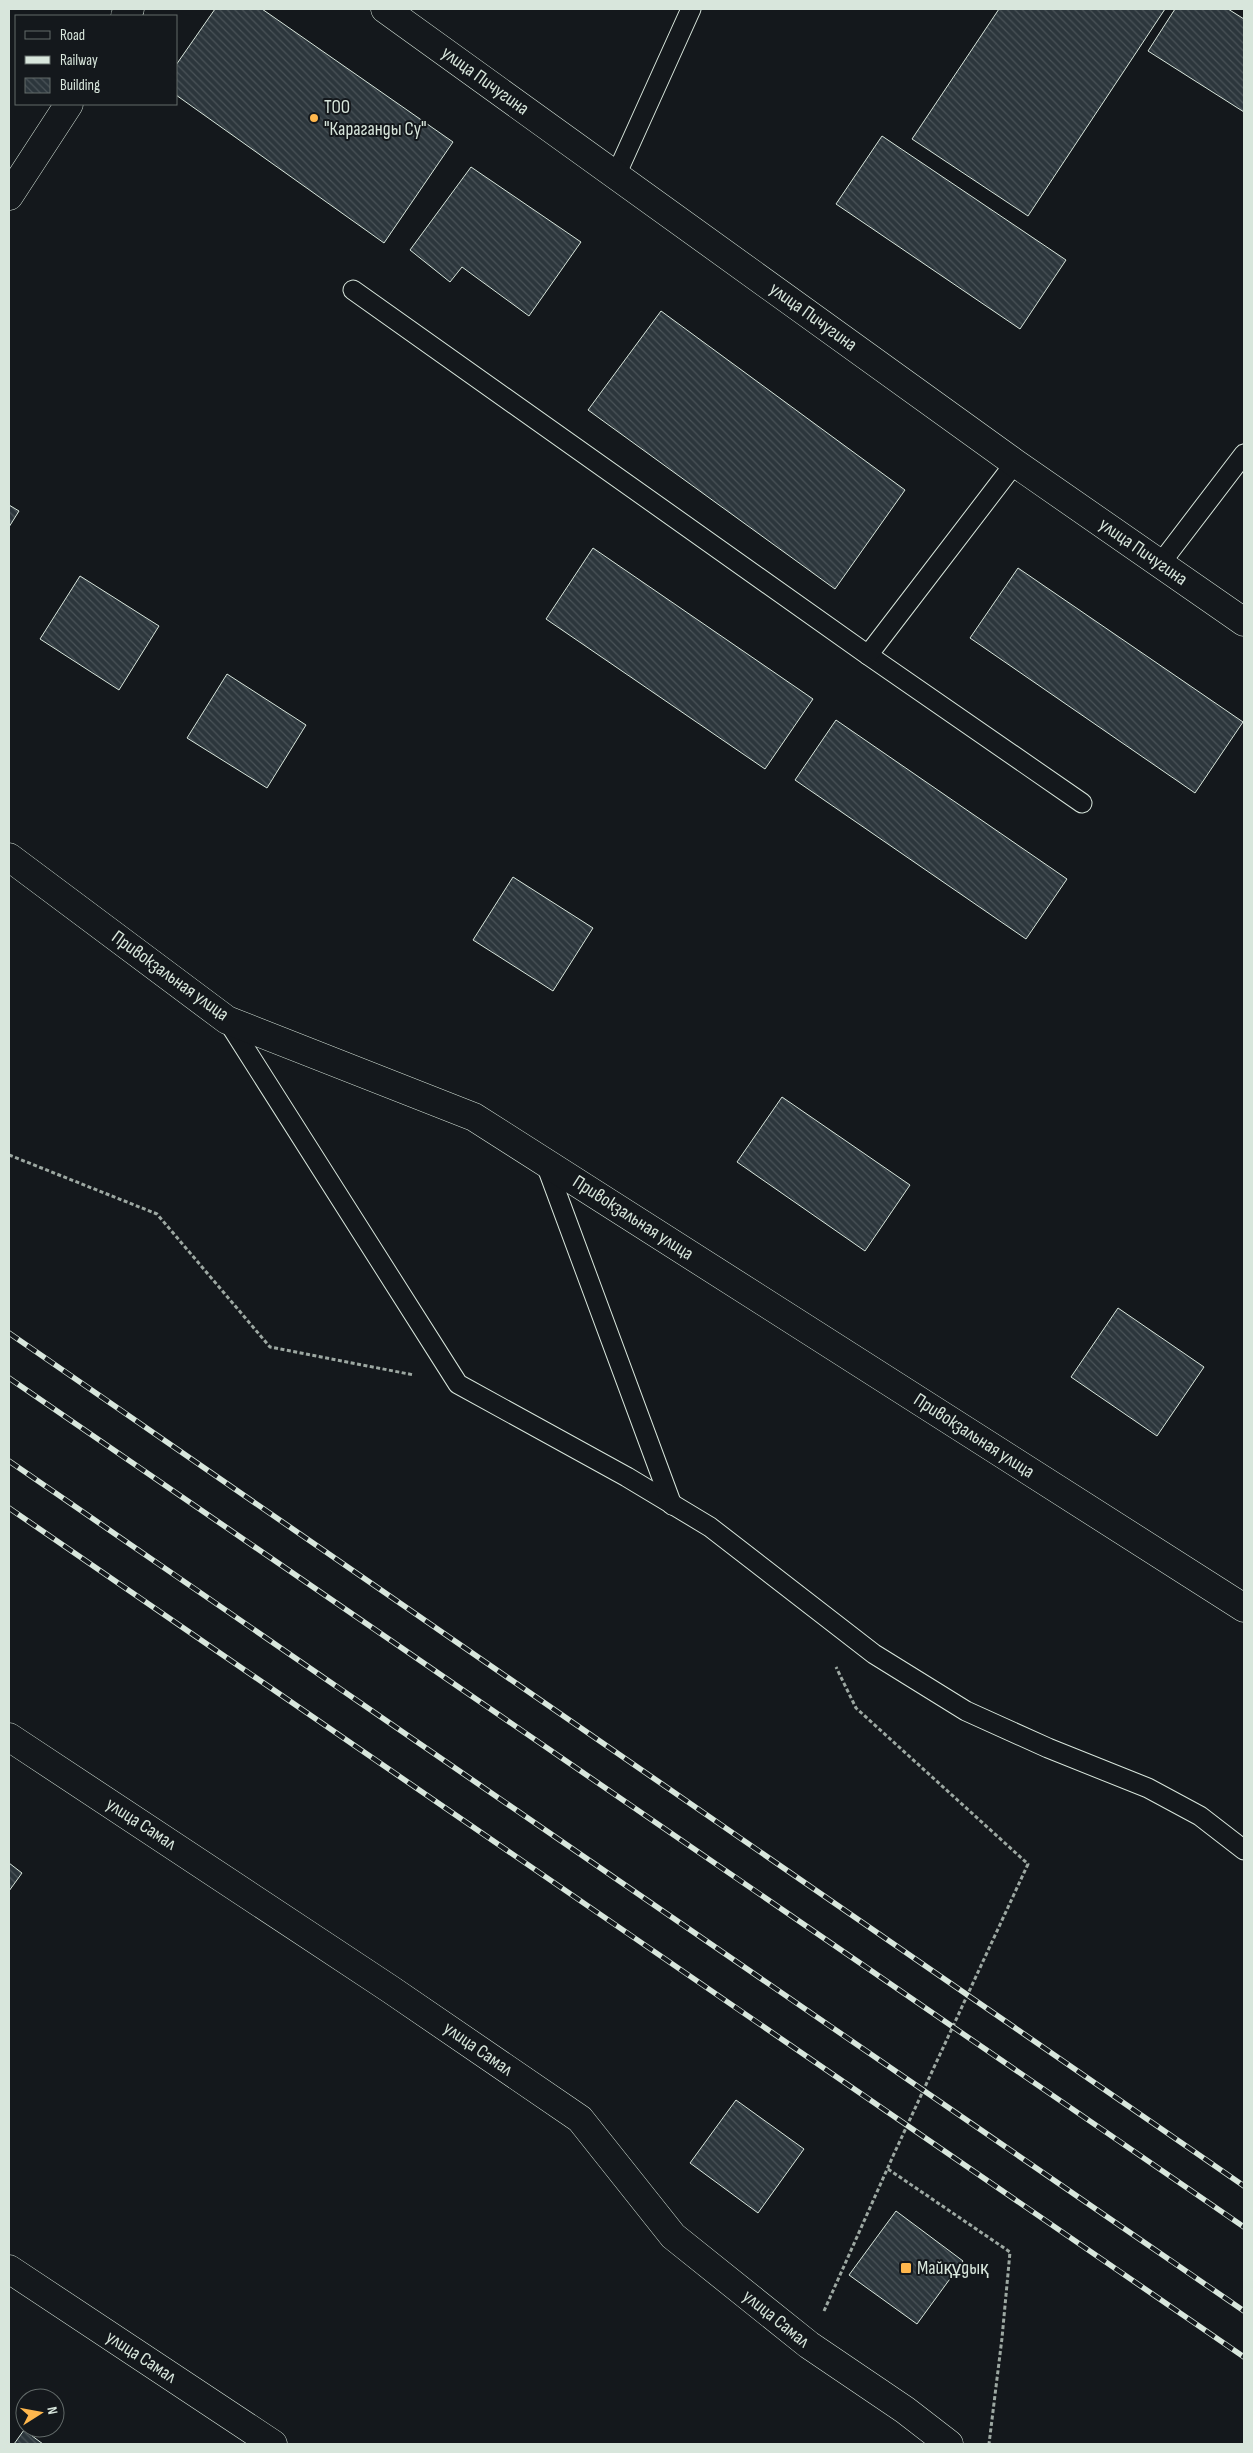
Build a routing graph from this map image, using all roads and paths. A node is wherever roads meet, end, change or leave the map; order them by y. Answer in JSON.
{"nodes":[{"id":1,"x":385,"y":9,"type":"edge"},
{"id":2,"x":691,"y":9,"type":"edge"},
{"id":3,"x":68,"y":105,"type":"edge"},
{"id":4,"x":616,"y":175,"type":"junction"},
{"id":5,"x":9,"y":196,"type":"edge"},
{"id":6,"x":353,"y":290,"type":"dead end"},
{"id":7,"x":1244,"y":454,"type":"edge"},
{"id":8,"x":1016,"y":463,"type":"junction"},
{"id":9,"x":1160,"y":564,"type":"junction"},
{"id":10,"x":1244,"y":622,"type":"edge"},
{"id":11,"x":868,"y":655,"type":"junction"},
{"id":12,"x":1082,"y":803,"type":"dead end"},
{"id":13,"x":9,"y":857,"type":"edge"},
{"id":14,"x":227,"y":1020,"type":"junction"},
{"id":15,"x":9,"y":1155,"type":"edge"},
{"id":16,"x":545,"y":1162,"type":"junction"},
{"id":17,"x":458,"y":1384,"type":"junction"},
{"id":18,"x":672,"y":1505,"type":"junction"},
{"id":19,"x":1244,"y":1608,"type":"edge"},
{"id":20,"x":835,"y":1666,"type":"dead end"},
{"id":21,"x":9,"y":1737,"type":"edge"},
{"id":22,"x":1244,"y":1850,"type":"edge"},
{"id":23,"x":888,"y":2169,"type":"junction"},
{"id":24,"x":9,"y":2269,"type":"edge"},
{"id":25,"x":809,"y":2346,"type":"junction"},
{"id":26,"x":274,"y":2444,"type":"edge"},
{"id":27,"x":949,"y":2444,"type":"edge"},
{"id":28,"x":989,"y":2444,"type":"edge"}],
"edges":[{"from":1,"to":4,"type":"street","name":"улица Пичугина"},
{"from":2,"to":4,"type":"lane"},
{"from":3,"to":5,"type":"street"},
{"from":4,"to":8,"type":"street","name":"улица Пичугина"},
{"from":6,"to":11,"type":"lane"},
{"from":7,"to":9,"type":"lane"},
{"from":8,"to":9,"type":"street","name":"улица Пичугина"},
{"from":8,"to":11,"type":"lane"},
{"from":9,"to":10,"type":"street","name":"улица Пичугина"},
{"from":11,"to":12,"type":"lane"},
{"from":13,"to":14,"type":"street","name":"Привокзальная улица"},
{"from":14,"to":16,"type":"street","name":"Привокзальная улица"},
{"from":14,"to":17,"type":"lane"},
{"from":15,"to":17,"type":"path"},
{"from":16,"to":18,"type":"lane"},
{"from":16,"to":19,"type":"street","name":"Привокзальная улица"},
{"from":17,"to":18,"type":"lane"},
{"from":18,"to":22,"type":"lane"},
{"from":20,"to":23,"type":"path"},
{"from":21,"to":25,"type":"street","name":"улица Самал"},
{"from":23,"to":25,"type":"path"},
{"from":23,"to":28,"type":"path"},
{"from":24,"to":26,"type":"street","name":"улица Самал"},
{"from":25,"to":27,"type":"street","name":"улица Самал"}]}
